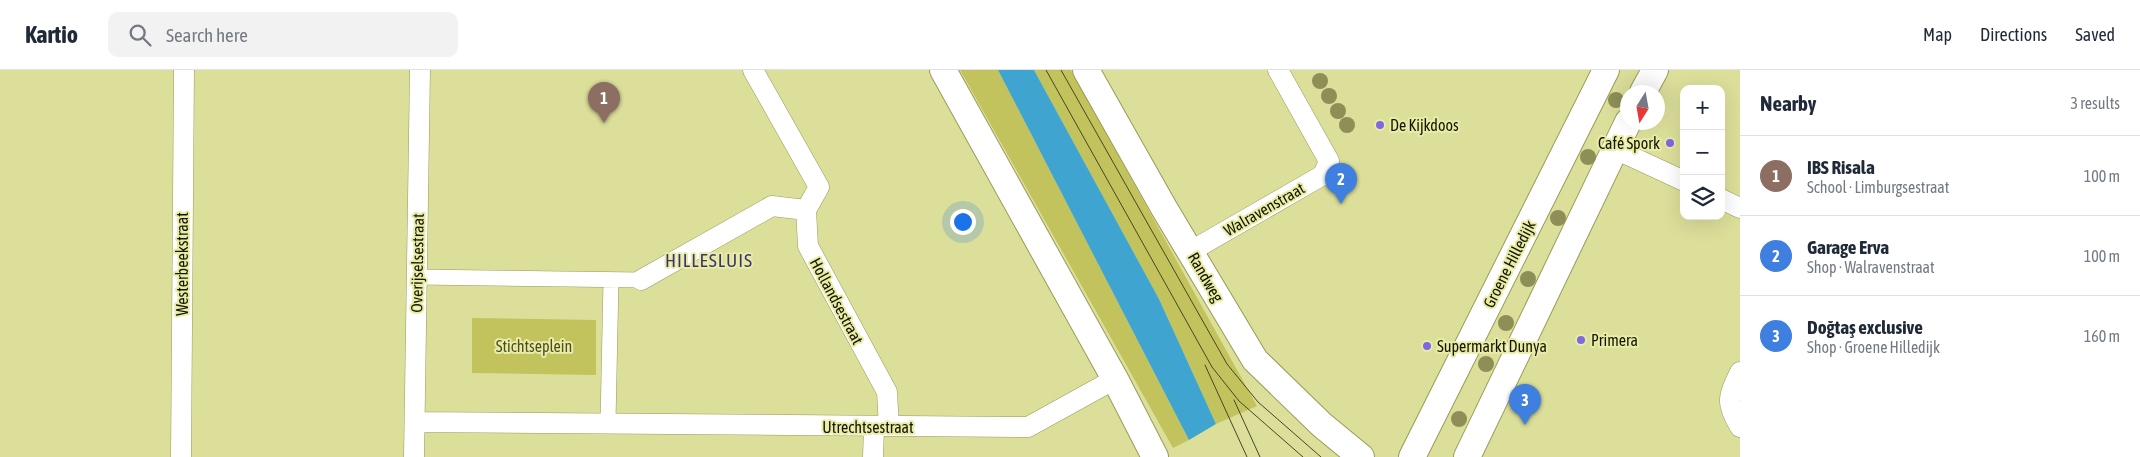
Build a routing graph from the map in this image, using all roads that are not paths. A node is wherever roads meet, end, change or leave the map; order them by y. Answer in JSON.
{"nodes":[{"id":1,"x":184,"y":70,"type":"edge"},
{"id":2,"x":420,"y":70,"type":"edge"},
{"id":3,"x":753,"y":70,"type":"edge"},
{"id":4,"x":943,"y":70,"type":"edge"},
{"id":5,"x":1086,"y":70,"type":"edge"},
{"id":6,"x":1278,"y":70,"type":"edge"},
{"id":7,"x":1606,"y":70,"type":"edge"},
{"id":8,"x":1655,"y":70,"type":"edge"},
{"id":9,"x":1648,"y":85,"type":"edge"},
{"id":10,"x":1624,"y":130,"type":"edge"},
{"id":11,"x":1615,"y":149,"type":"junction"},
{"id":12,"x":1680,"y":180,"type":"edge"},
{"id":13,"x":1725,"y":201,"type":"edge"},
{"id":14,"x":1740,"y":208,"type":"edge"},
{"id":15,"x":806,"y":210,"type":"junction"},
{"id":16,"x":1191,"y":251,"type":"junction"},
{"id":17,"x":416,"y":277,"type":"junction"},
{"id":18,"x":611,"y":280,"type":"junction"},
{"id":19,"x":642,"y":280,"type":"joint"},
{"id":20,"x":1740,"y":372,"type":"edge"},
{"id":21,"x":1115,"y":379,"type":"junction"},
{"id":22,"x":415,"y":422,"type":"junction"},
{"id":23,"x":608,"y":422,"type":"junction"},
{"id":24,"x":1740,"y":426,"type":"edge"},
{"id":25,"x":881,"y":427,"type":"junction"},
{"id":26,"x":181,"y":457,"type":"edge"},
{"id":27,"x":414,"y":457,"type":"edge"},
{"id":28,"x":873,"y":457,"type":"edge"},
{"id":29,"x":1155,"y":457,"type":"edge"},
{"id":30,"x":1361,"y":457,"type":"edge"},
{"id":31,"x":1412,"y":457,"type":"edge"},
{"id":32,"x":1467,"y":457,"type":"edge"}],
"edges":[{"from":1,"to":26,"type":"street","name":"Westerbeekstraat"},
{"from":2,"to":17,"type":"street","name":"Overijselsestraat"},
{"from":3,"to":15,"type":"street"},
{"from":4,"to":21,"type":"street"},
{"from":5,"to":16,"type":"street","name":"Randweg"},
{"from":6,"to":16,"type":"street","name":"Walravenstraat"},
{"from":7,"to":31,"type":"street","name":"Groene Hilledijk"},
{"from":8,"to":9,"type":"street"},
{"from":10,"to":11,"type":"street"},
{"from":11,"to":12,"type":"street"},
{"from":11,"to":32,"type":"street"},
{"from":13,"to":14,"type":"street"},
{"from":15,"to":19,"type":"street"},
{"from":15,"to":25,"type":"street","name":"Hollandsestraat"},
{"from":16,"to":30,"type":"street","name":"Randweg"},
{"from":17,"to":18,"type":"street"},
{"from":17,"to":22,"type":"street","name":"Overijselsestraat"},
{"from":18,"to":19,"type":"street"},
{"from":18,"to":23,"type":"street"},
{"from":20,"to":24,"type":"street"},
{"from":21,"to":25,"type":"street","name":"Utrechtsestraat"},
{"from":21,"to":29,"type":"street"},
{"from":22,"to":23,"type":"street"},
{"from":22,"to":27,"type":"street","name":"Overijselsestraat"},
{"from":23,"to":25,"type":"street","name":"Utrechtsestraat"},
{"from":25,"to":28,"type":"street","name":"Hollandsestraat"}]}
